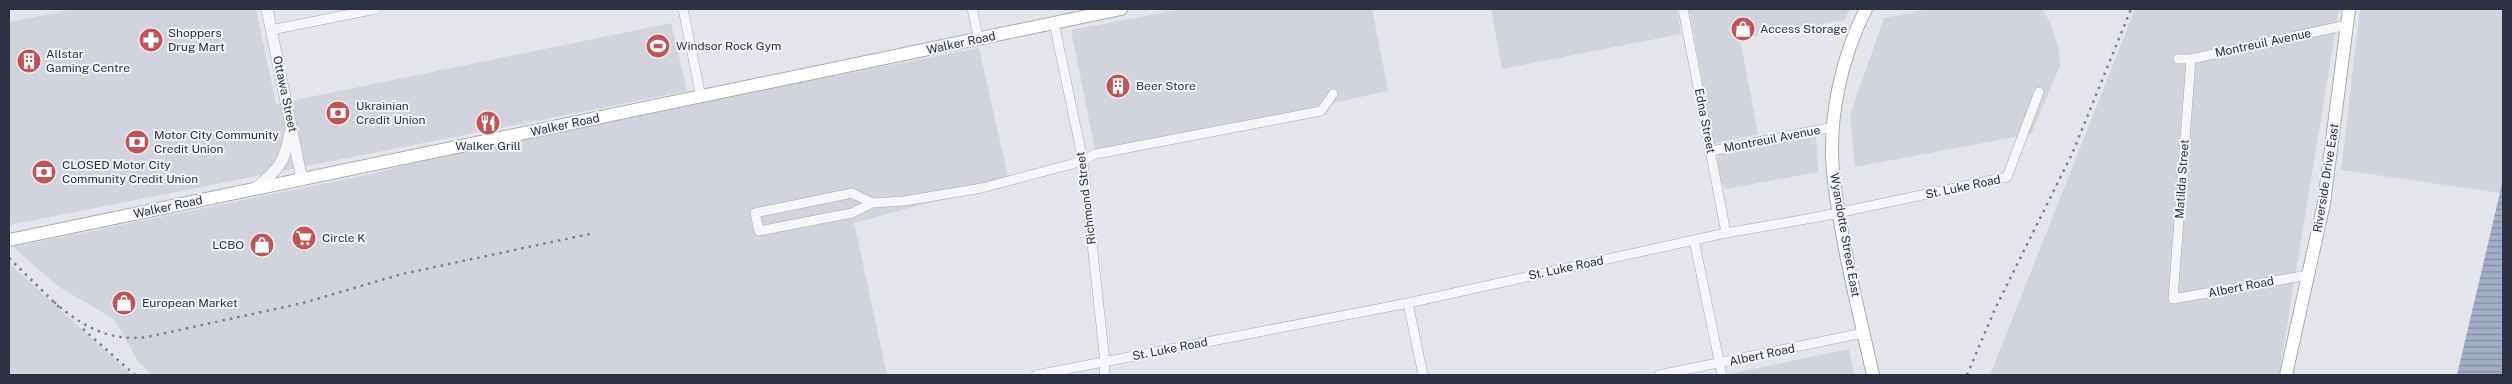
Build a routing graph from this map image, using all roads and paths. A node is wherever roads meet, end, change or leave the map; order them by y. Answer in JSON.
{"nodes":[{"id":1,"x":267,"y":9,"type":"edge"},
{"id":2,"x":376,"y":9,"type":"edge"},
{"id":3,"x":682,"y":9,"type":"edge"},
{"id":4,"x":972,"y":9,"type":"edge"},
{"id":5,"x":1121,"y":9,"type":"edge"},
{"id":6,"x":1683,"y":9,"type":"edge"},
{"id":7,"x":1866,"y":9,"type":"edge"},
{"id":8,"x":2349,"y":9,"type":"edge"},
{"id":9,"x":1054,"y":23,"type":"junction"},
{"id":10,"x":2347,"y":25,"type":"junction"},
{"id":11,"x":271,"y":30,"type":"junction"},
{"id":12,"x":979,"y":40,"type":"junction"},
{"id":13,"x":2178,"y":59,"type":"dead end"},
{"id":14,"x":2190,"y":59,"type":"junction"},
{"id":15,"x":2039,"y":92,"type":"dead end"},
{"id":16,"x":1333,"y":94,"type":"dead end"},
{"id":17,"x":701,"y":97,"type":"junction"},
{"id":18,"x":291,"y":125,"type":"junction"},
{"id":19,"x":1834,"y":127,"type":"junction"},
{"id":20,"x":1711,"y":152,"type":"junction"},
{"id":21,"x":1083,"y":161,"type":"junction"},
{"id":22,"x":302,"y":180,"type":"junction"},
{"id":23,"x":254,"y":190,"type":"junction"},
{"id":24,"x":872,"y":203,"type":"junction"},
{"id":25,"x":1839,"y":212,"type":"junction"},
{"id":26,"x":1726,"y":233,"type":"junction"},
{"id":27,"x":9,"y":240,"type":"edge"},
{"id":28,"x":1694,"y":240,"type":"junction"},
{"id":29,"x":2308,"y":275,"type":"junction"},
{"id":30,"x":2173,"y":300,"type":"joint"},
{"id":31,"x":1408,"y":303,"type":"junction"},
{"id":32,"x":1863,"y":333,"type":"junction"},
{"id":33,"x":1105,"y":362,"type":"junction"},
{"id":34,"x":1720,"y":363,"type":"junction"},
{"id":35,"x":1036,"y":375,"type":"edge"},
{"id":36,"x":1104,"y":375,"type":"edge"},
{"id":37,"x":1423,"y":375,"type":"edge"},
{"id":38,"x":1659,"y":375,"type":"edge"},
{"id":39,"x":1722,"y":375,"type":"edge"},
{"id":40,"x":1873,"y":375,"type":"edge"},
{"id":41,"x":2286,"y":375,"type":"edge"}],
"edges":[{"from":1,"to":11,"type":"street","name":"Ottawa Street"},
{"from":2,"to":11,"type":"street"},
{"from":3,"to":17,"type":"street"},
{"from":4,"to":12,"type":"street"},
{"from":5,"to":9,"type":"main road","name":"Walker Road"},
{"from":6,"to":20,"type":"street","name":"Edna Street"},
{"from":7,"to":19,"type":"main road","name":"Wyandotte Street East"},
{"from":8,"to":10,"type":"main road","name":"Riverside Drive East"},
{"from":9,"to":12,"type":"main road","name":"Walker Road"},
{"from":9,"to":21,"type":"street","name":"Richmond Street"},
{"from":10,"to":14,"type":"street","name":"Montreuil Avenue"},
{"from":10,"to":29,"type":"main road","name":"Riverside Drive East"},
{"from":11,"to":18,"type":"street","name":"Ottawa Street"},
{"from":12,"to":17,"type":"main road","name":"Walker Road"},
{"from":13,"to":14,"type":"street","name":"Montreuil Avenue"},
{"from":14,"to":30,"type":"street","name":"Matilda Street"},
{"from":15,"to":25,"type":"street","name":"St. Luke Road"},
{"from":16,"to":21,"type":"street"},
{"from":17,"to":22,"type":"main road","name":"Walker Road"},
{"from":18,"to":22,"type":"street","name":"Ottawa Street"},
{"from":18,"to":23,"type":"street"},
{"from":19,"to":20,"type":"street","name":"Montreuil Avenue"},
{"from":19,"to":25,"type":"main road","name":"Wyandotte Street East"},
{"from":20,"to":26,"type":"street","name":"Edna Street"},
{"from":21,"to":24,"type":"street"},
{"from":21,"to":33,"type":"street","name":"Richmond Street"},
{"from":22,"to":23,"type":"main road","name":"Walker Road"},
{"from":23,"to":27,"type":"main road","name":"Walker Road"},
{"from":24,"to":24,"type":"street"},
{"from":25,"to":26,"type":"street","name":"St. Luke Road"},
{"from":25,"to":32,"type":"main road","name":"Wyandotte Street East"},
{"from":26,"to":28,"type":"street","name":"St. Luke Road"},
{"from":28,"to":31,"type":"street","name":"St. Luke Road"},
{"from":28,"to":34,"type":"street"},
{"from":29,"to":30,"type":"street","name":"Albert Road"},
{"from":29,"to":41,"type":"main road","name":"Riverside Drive East"},
{"from":31,"to":33,"type":"street","name":"St. Luke Road"},
{"from":31,"to":37,"type":"street"},
{"from":32,"to":34,"type":"street","name":"Albert Road"},
{"from":32,"to":40,"type":"main road","name":"Wyandotte Street East"},
{"from":33,"to":35,"type":"street","name":"St. Luke Road"},
{"from":33,"to":36,"type":"street","name":"Richmond Street"},
{"from":34,"to":38,"type":"street","name":"Albert Road"},
{"from":34,"to":39,"type":"street"}]}
